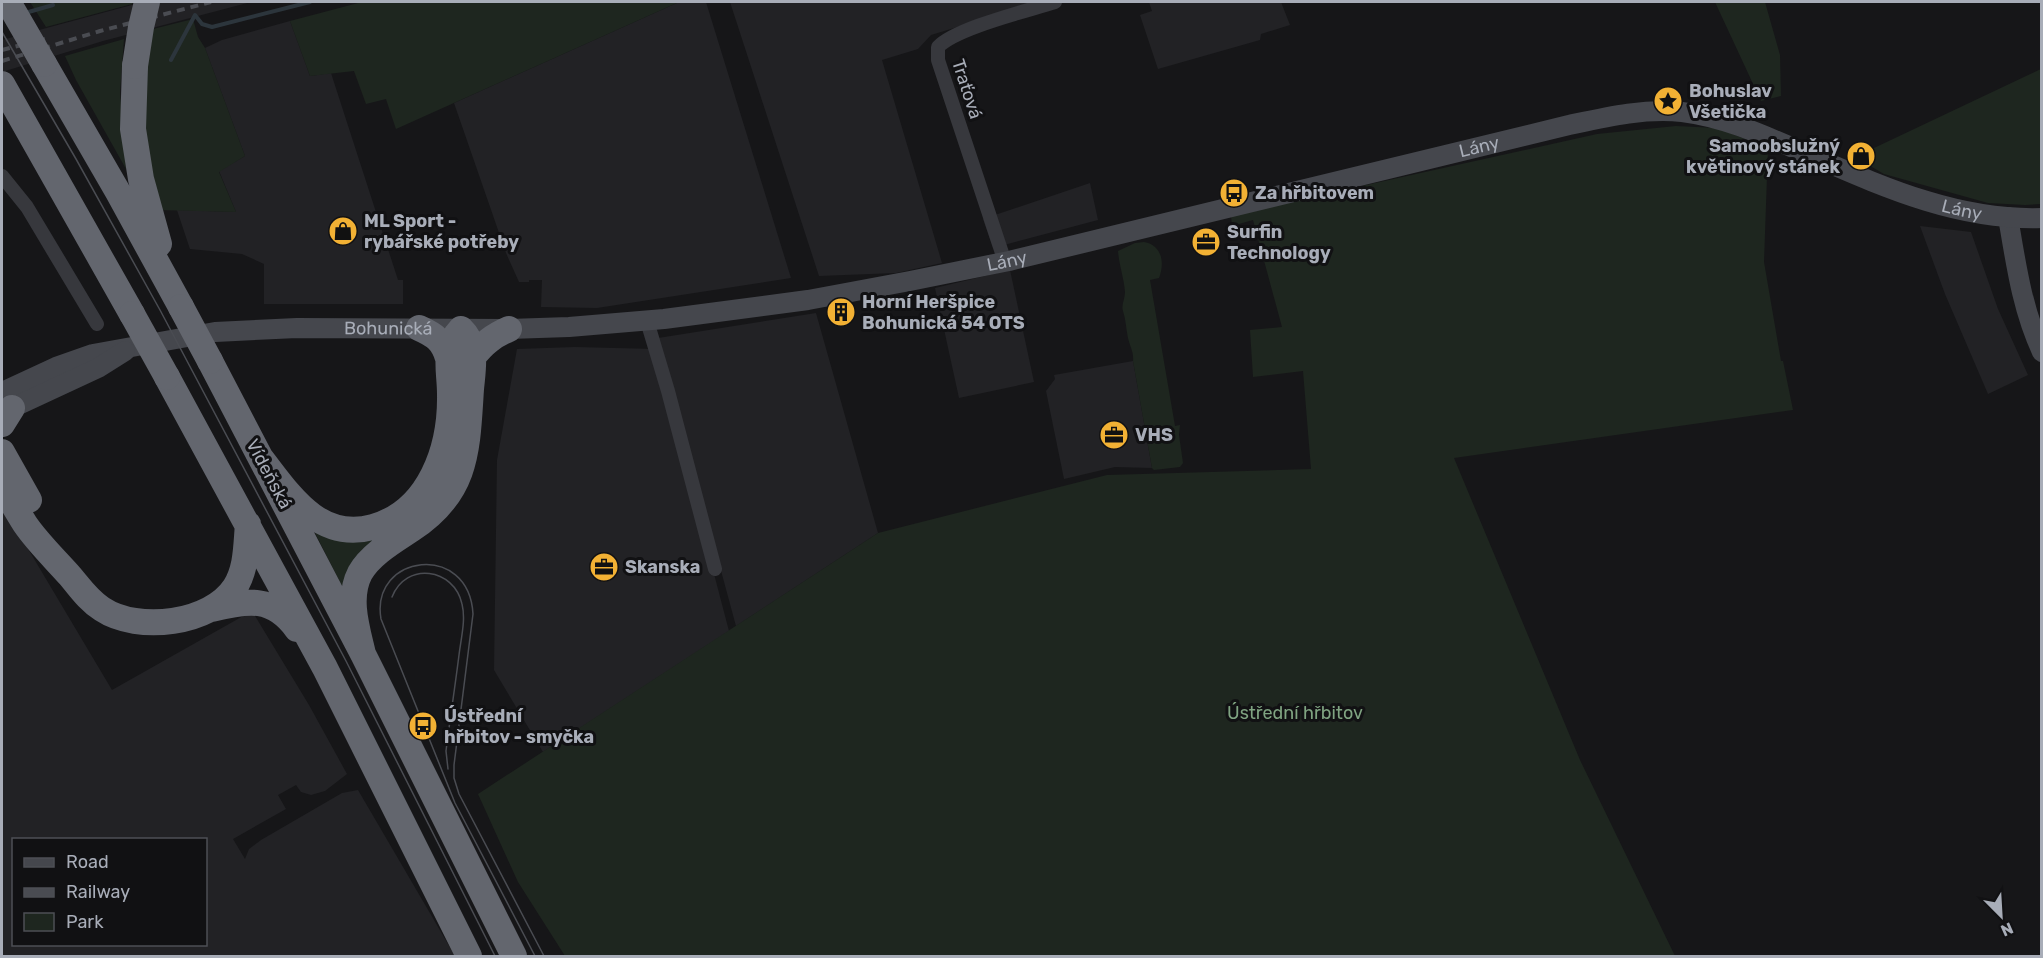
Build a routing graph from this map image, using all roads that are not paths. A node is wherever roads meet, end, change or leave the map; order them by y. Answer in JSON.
{"nodes":[{"id":1,"x":8,"y":2,"type":"edge"},
{"id":2,"x":147,"y":2,"type":"edge"},
{"id":3,"x":1055,"y":2,"type":"edge"},
{"id":4,"x":2,"y":84,"type":"edge"},
{"id":5,"x":2,"y":176,"type":"edge"},
{"id":6,"x":2008,"y":217,"type":"junction"},
{"id":7,"x":2042,"y":218,"type":"edge"},
{"id":8,"x":1005,"y":261,"type":"junction"},
{"id":9,"x":910,"y":281,"type":"joint"},
{"id":10,"x":178,"y":300,"type":"junction"},
{"id":11,"x":647,"y":321,"type":"junction"},
{"id":12,"x":97,"y":324,"type":"dead end"},
{"id":13,"x":419,"y":328,"type":"junction"},
{"id":14,"x":460,"y":329,"type":"junction"},
{"id":15,"x":508,"y":329,"type":"junction"},
{"id":16,"x":2042,"y":352,"type":"edge"},
{"id":17,"x":473,"y":357,"type":"junction"},
{"id":18,"x":448,"y":358,"type":"junction"},
{"id":19,"x":4,"y":408,"type":"edge"},
{"id":20,"x":2,"y":452,"type":"edge"},
{"id":21,"x":260,"y":457,"type":"junction"},
{"id":22,"x":2,"y":485,"type":"edge"},
{"id":23,"x":248,"y":524,"type":"junction"},
{"id":24,"x":715,"y":569,"type":"dead end"},
{"id":25,"x":78,"y":586,"type":"junction"},
{"id":26,"x":212,"y":609,"type":"junction"},
{"id":27,"x":363,"y":654,"type":"junction"},
{"id":28,"x":325,"y":668,"type":"junction"},
{"id":29,"x":468,"y":957,"type":"edge"},
{"id":30,"x":514,"y":957,"type":"edge"}],
"edges":[{"from":1,"to":10,"type":"highway","name":"Vídeňská","bridge":true},
{"from":2,"to":10,"type":"highway","bridge":true},
{"from":3,"to":8,"type":"street","name":"Traťová"},
{"from":4,"to":23,"type":"highway","bridge":true},
{"from":5,"to":12,"type":"street"},
{"from":6,"to":7,"type":"street","name":"Lány"},
{"from":6,"to":8,"type":"street","name":"Lány"},
{"from":6,"to":16,"type":"street"},
{"from":8,"to":9,"type":"street","name":"Lány"},
{"from":9,"to":11,"type":"street","name":"Bohunická"},
{"from":10,"to":21,"type":"highway","name":"Vídeňská","bridge":true},
{"from":11,"to":15,"type":"street","name":"Bohunická"},
{"from":11,"to":24,"type":"street"},
{"from":13,"to":14,"type":"street","name":"Bohunická"},
{"from":13,"to":18,"type":"highway"},
{"from":13,"to":19,"type":"street","name":"Bohunická"},
{"from":14,"to":15,"type":"street","name":"Bohunická"},
{"from":14,"to":17,"type":"highway"},
{"from":14,"to":18,"type":"highway"},
{"from":15,"to":17,"type":"highway"},
{"from":17,"to":27,"type":"highway"},
{"from":18,"to":21,"type":"highway"},
{"from":20,"to":25,"type":"highway"},
{"from":21,"to":27,"type":"highway","name":"Vídeňská"},
{"from":22,"to":25,"type":"highway"},
{"from":23,"to":26,"type":"highway"},
{"from":23,"to":28,"type":"highway"},
{"from":25,"to":26,"type":"highway"},
{"from":26,"to":28,"type":"highway"},
{"from":27,"to":30,"type":"highway","name":"Vídeňská"},
{"from":28,"to":29,"type":"highway"}]}
